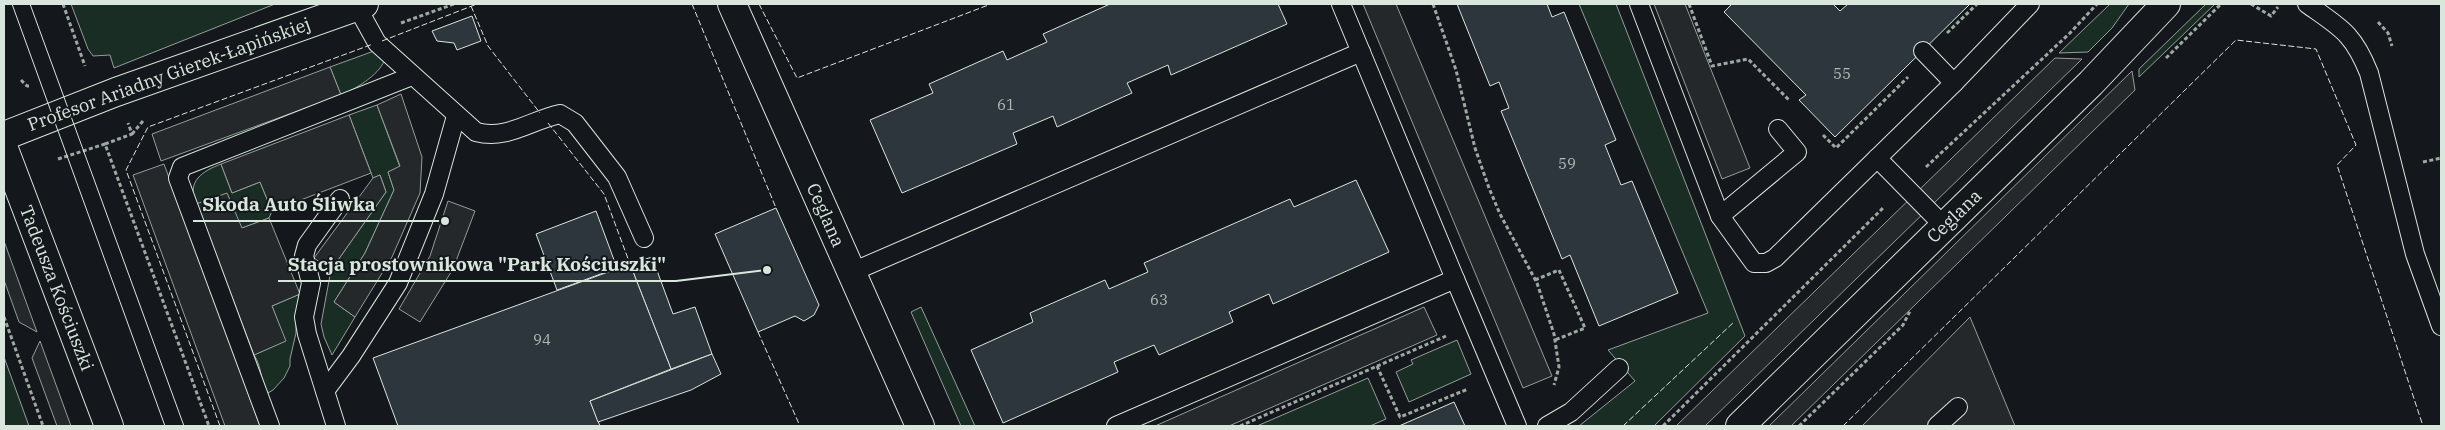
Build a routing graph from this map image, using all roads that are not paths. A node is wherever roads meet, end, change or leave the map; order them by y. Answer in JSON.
{"nodes":[{"id":1,"x":360,"y":4,"type":"edge"},
{"id":2,"x":732,"y":4,"type":"edge"},
{"id":3,"x":1341,"y":4,"type":"edge"},
{"id":4,"x":1639,"y":4,"type":"edge"},
{"id":5,"x":2030,"y":4,"type":"edge"},
{"id":6,"x":2166,"y":4,"type":"edge"},
{"id":7,"x":2307,"y":4,"type":"edge"},
{"id":8,"x":1923,"y":51,"type":"dead end"},
{"id":9,"x":1361,"y":52,"type":"junction"},
{"id":10,"x":412,"y":76,"type":"junction"},
{"id":11,"x":1949,"y":87,"type":"junction"},
{"id":12,"x":456,"y":116,"type":"junction"},
{"id":13,"x":1778,"y":129,"type":"dead end"},
{"id":14,"x":4,"y":136,"type":"edge"},
{"id":15,"x":4,"y":149,"type":"edge"},
{"id":16,"x":1877,"y":158,"type":"junction"},
{"id":17,"x":340,"y":199,"type":"dead end"},
{"id":18,"x":1720,"y":216,"type":"junction"},
{"id":19,"x":1944,"y":226,"type":"junction"},
{"id":20,"x":644,"y":238,"type":"dead end"},
{"id":21,"x":852,"y":272,"type":"junction"},
{"id":22,"x":1455,"y":279,"type":"junction"},
{"id":23,"x":2441,"y":326,"type":"edge"},
{"id":24,"x":1619,"y":368,"type":"dead end"},
{"id":25,"x":325,"y":391,"type":"junction"},
{"id":26,"x":1958,"y":407,"type":"dead end"},
{"id":27,"x":109,"y":426,"type":"edge"},
{"id":28,"x":270,"y":426,"type":"edge"},
{"id":29,"x":336,"y":426,"type":"edge"},
{"id":30,"x":920,"y":426,"type":"edge"},
{"id":31,"x":1116,"y":426,"type":"edge"},
{"id":32,"x":1517,"y":426,"type":"edge"},
{"id":33,"x":1547,"y":426,"type":"edge"},
{"id":34,"x":1740,"y":426,"type":"edge"},
{"id":35,"x":1937,"y":426,"type":"edge"}],
"edges":[{"from":1,"to":10,"type":"lane"},
{"from":1,"to":14,"type":"street","name":"Profesor Ariadny Gierek-Łapińskiej"},
{"from":2,"to":21,"type":"street","name":"Ceglana"},
{"from":3,"to":9,"type":"lane"},
{"from":4,"to":18,"type":"lane"},
{"from":5,"to":11,"type":"lane"},
{"from":6,"to":19,"type":"street","name":"Ceglana"},
{"from":7,"to":23,"type":"lane"},
{"from":8,"to":11,"type":"lane"},
{"from":9,"to":21,"type":"lane"},
{"from":9,"to":22,"type":"lane"},
{"from":10,"to":12,"type":"lane"},
{"from":10,"to":28,"type":"lane"},
{"from":11,"to":16,"type":"lane"},
{"from":12,"to":20,"type":"lane"},
{"from":12,"to":25,"type":"lane"},
{"from":13,"to":18,"type":"lane"},
{"from":15,"to":27,"type":"street","name":"Tadeusza Kościuszki"},
{"from":16,"to":18,"type":"lane"},
{"from":16,"to":19,"type":"lane"},
{"from":17,"to":25,"type":"lane"},
{"from":19,"to":34,"type":"street","name":"Ceglana"},
{"from":21,"to":30,"type":"street","name":"Ceglana"},
{"from":22,"to":31,"type":"lane"},
{"from":22,"to":32,"type":"lane"},
{"from":24,"to":33,"type":"lane"},
{"from":25,"to":29,"type":"lane"},
{"from":26,"to":35,"type":"lane"}]}
